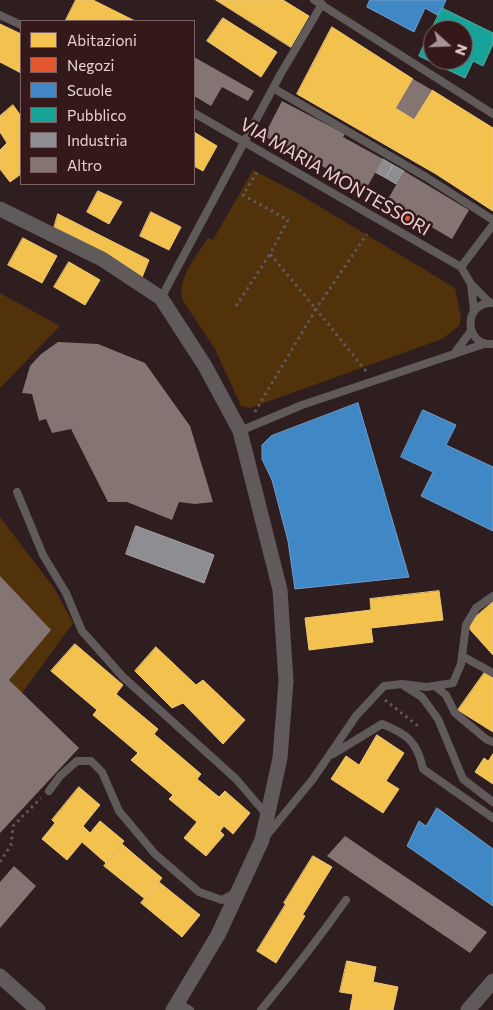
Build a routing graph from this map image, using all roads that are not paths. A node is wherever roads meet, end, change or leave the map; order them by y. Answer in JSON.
{"nodes":[{"id":1,"x":318,"y":2,"type":"edge"},
{"id":2,"x":0,"y":15,"type":"edge"},
{"id":3,"x":20,"y":25,"type":"edge"},
{"id":4,"x":273,"y":88,"type":"junction"},
{"id":5,"x":195,"y":114,"type":"edge"},
{"id":6,"x":493,"y":114,"type":"edge"},
{"id":7,"x":246,"y":142,"type":"junction"},
{"id":8,"x":0,"y":209,"type":"edge"},
{"id":9,"x":493,"y":220,"type":"edge"},
{"id":10,"x":493,"y":225,"type":"edge"},
{"id":11,"x":462,"y":267,"type":"junction"},
{"id":12,"x":471,"y":284,"type":"junction"},
{"id":13,"x":160,"y":298,"type":"junction"},
{"id":14,"x":491,"y":303,"type":"edge"},
{"id":15,"x":474,"y":310,"type":"junction"},
{"id":16,"x":471,"y":331,"type":"junction"},
{"id":17,"x":484,"y":344,"type":"junction"},
{"id":18,"x":493,"y":344,"type":"edge"},
{"id":19,"x":454,"y":354,"type":"junction"},
{"id":20,"x":245,"y":429,"type":"junction"},
{"id":21,"x":17,"y":492,"type":"dead end"},
{"id":22,"x":493,"y":596,"type":"edge"},
{"id":23,"x":462,"y":656,"type":"junction"},
{"id":24,"x":493,"y":673,"type":"edge"},
{"id":25,"x":402,"y":684,"type":"junction"},
{"id":26,"x":435,"y":686,"type":"junction"},
{"id":27,"x":493,"y":742,"type":"edge"},
{"id":28,"x":329,"y":756,"type":"junction"},
{"id":29,"x":49,"y":791,"type":"road end"},
{"id":30,"x":493,"y":802,"type":"edge"},
{"id":31,"x":267,"y":815,"type":"junction"},
{"id":32,"x":493,"y":818,"type":"edge"},
{"id":33,"x":262,"y":840,"type":"junction"},
{"id":34,"x":240,"y":892,"type":"junction"},
{"id":35,"x":346,"y":900,"type":"dead end"},
{"id":36,"x":0,"y":976,"type":"edge"},
{"id":37,"x":493,"y":981,"type":"edge"},
{"id":38,"x":180,"y":1008,"type":"edge"},
{"id":39,"x":38,"y":1010,"type":"edge"},
{"id":40,"x":262,"y":1010,"type":"edge"},
{"id":41,"x":468,"y":1010,"type":"edge"}],
"edges":[{"from":1,"to":4,"type":"lane"},
{"from":1,"to":6,"type":"lane"},
{"from":2,"to":3,"type":"lane"},
{"from":4,"to":7,"type":"lane"},
{"from":4,"to":9,"type":"lane"},
{"from":5,"to":7,"type":"lane","name":"VIA MARIA MONTESSORI"},
{"from":7,"to":11,"type":"lane","name":"VIA MARIA MONTESSORI"},
{"from":7,"to":13,"type":"lane"},
{"from":8,"to":13,"type":"street"},
{"from":10,"to":11,"type":"lane"},
{"from":11,"to":12,"type":"lane"},
{"from":12,"to":14,"type":"lane"},
{"from":12,"to":15,"type":"lane"},
{"from":13,"to":20,"type":"street"},
{"from":14,"to":15,"type":"lane"},
{"from":15,"to":16,"type":"lane"},
{"from":16,"to":17,"type":"lane"},
{"from":16,"to":19,"type":"lane"},
{"from":17,"to":18,"type":"lane"},
{"from":17,"to":19,"type":"lane"},
{"from":19,"to":20,"type":"lane"},
{"from":20,"to":31,"type":"street"},
{"from":21,"to":31,"type":"lane"},
{"from":22,"to":23,"type":"lane"},
{"from":23,"to":24,"type":"lane"},
{"from":23,"to":26,"type":"lane"},
{"from":25,"to":26,"type":"lane"},
{"from":25,"to":28,"type":"lane"},
{"from":25,"to":30,"type":"lane"},
{"from":26,"to":27,"type":"lane"},
{"from":28,"to":32,"type":"lane"},
{"from":28,"to":33,"type":"lane"},
{"from":29,"to":34,"type":"lane"},
{"from":31,"to":33,"type":"street"},
{"from":33,"to":34,"type":"street"},
{"from":34,"to":38,"type":"street"},
{"from":35,"to":40,"type":"lane"},
{"from":36,"to":39,"type":"street"},
{"from":37,"to":41,"type":"street"}]}
